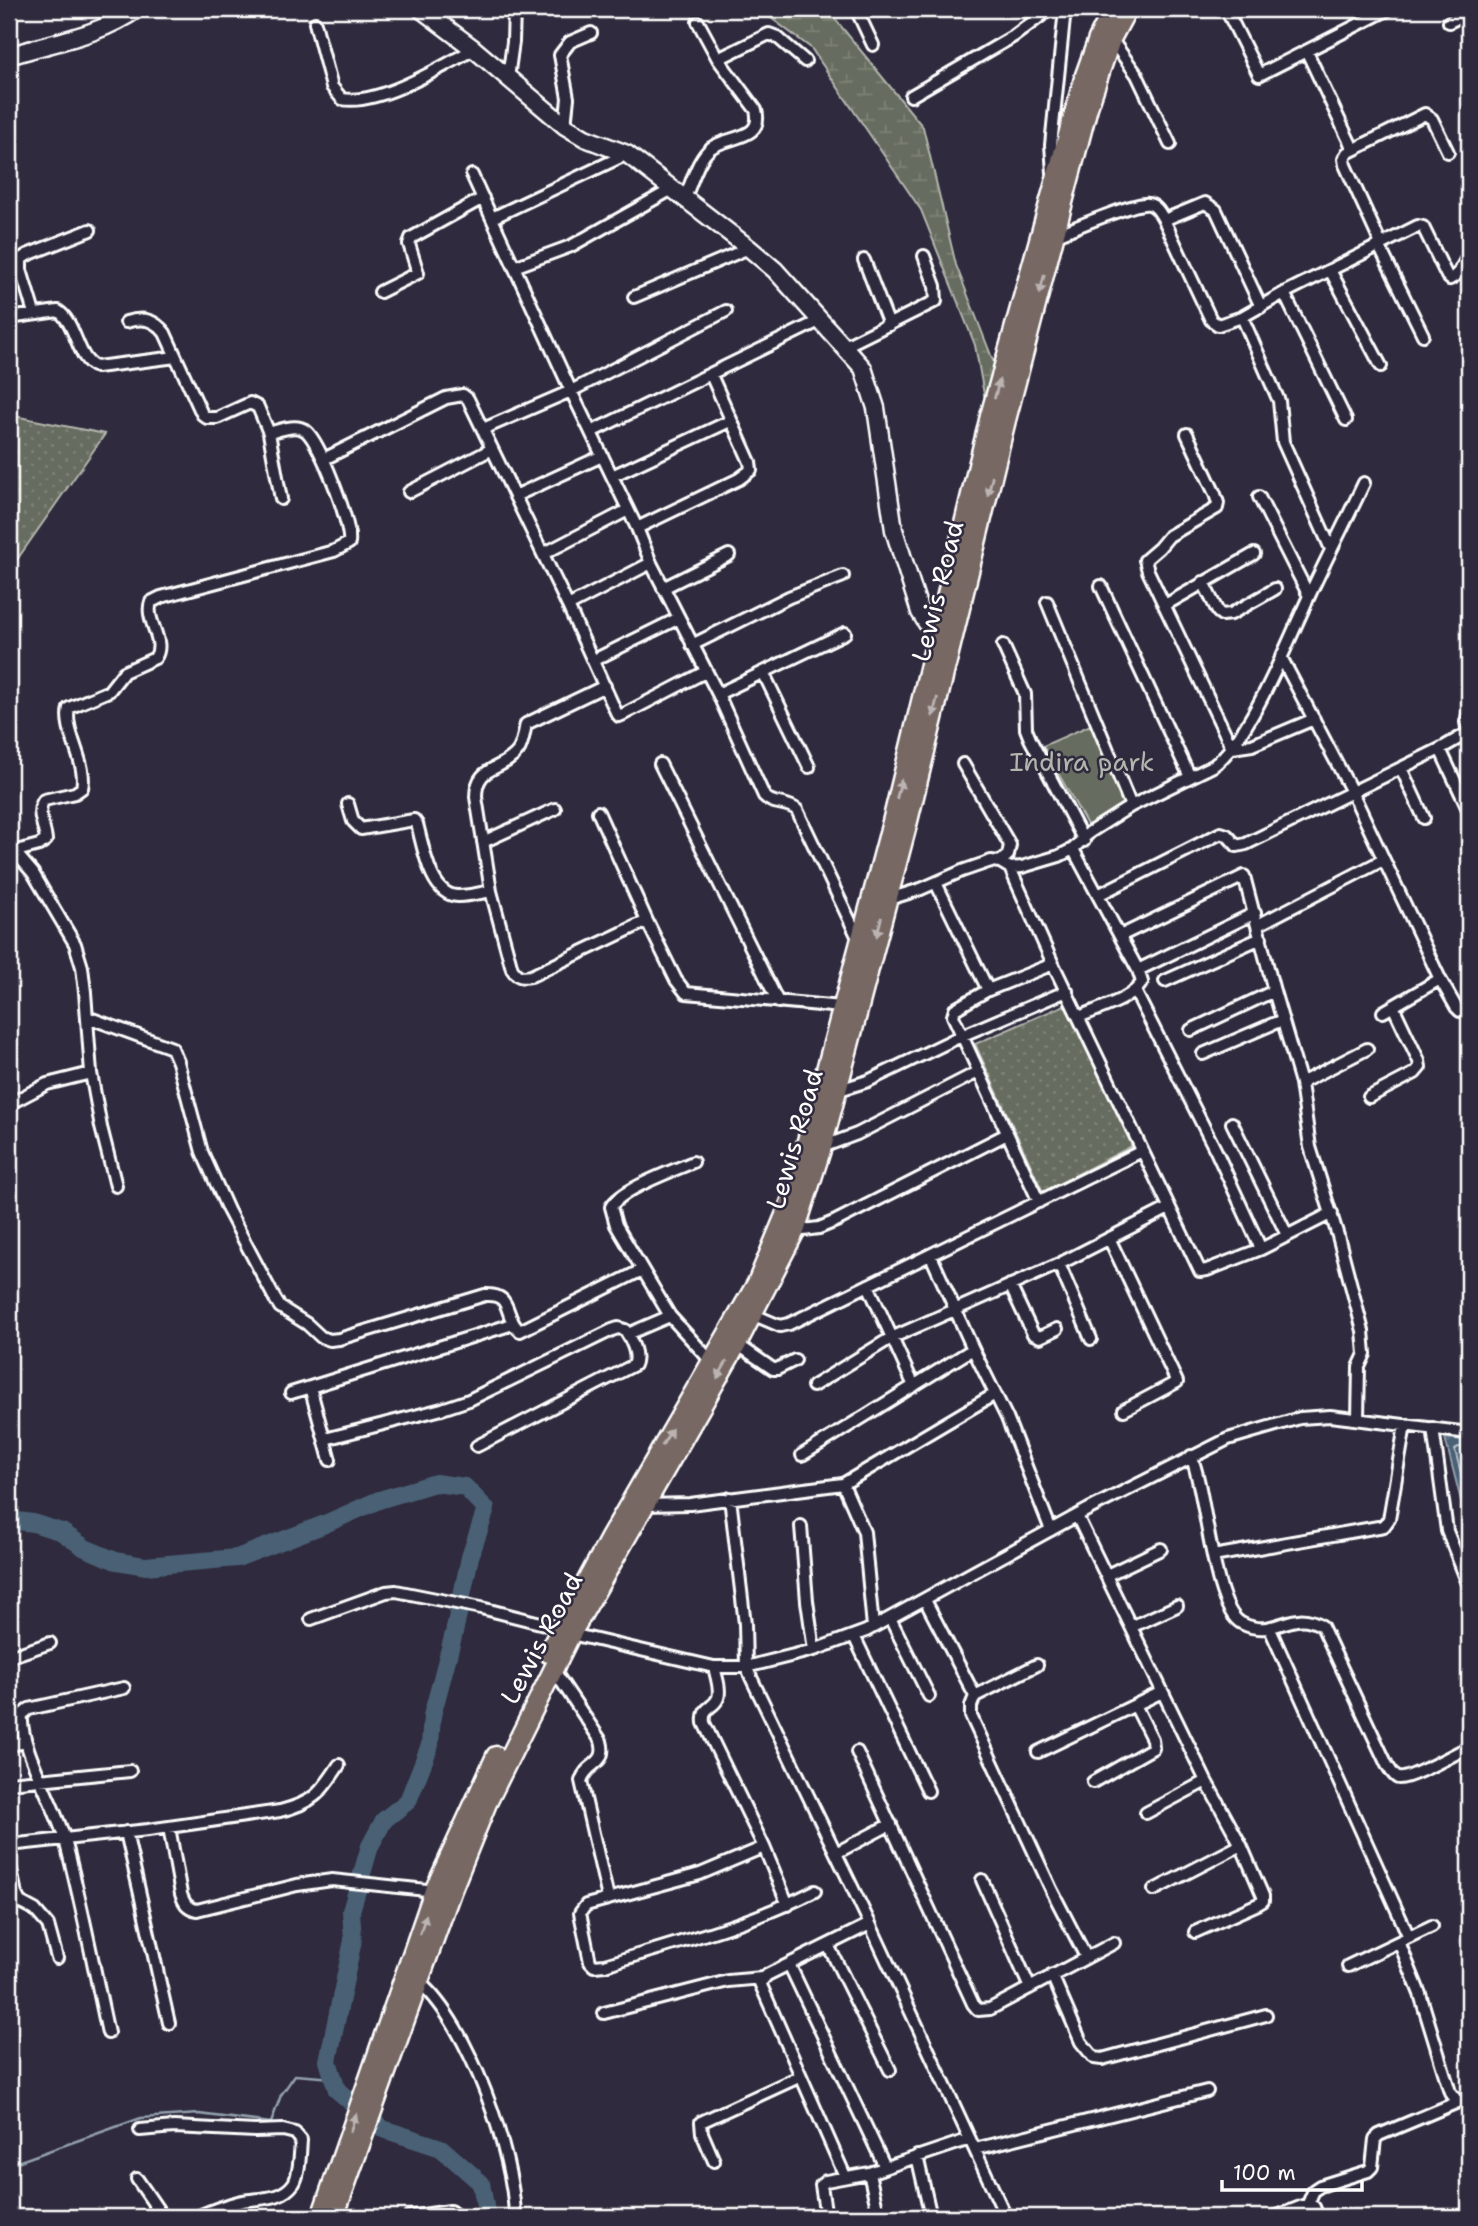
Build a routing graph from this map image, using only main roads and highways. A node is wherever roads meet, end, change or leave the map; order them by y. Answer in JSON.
{"nodes":[{"id":1,"x":1113,"y":9,"type":"edge"},
{"id":2,"x":1127,"y":9,"type":"edge"},
{"id":3,"x":1012,"y":366,"type":"junction"},
{"id":4,"x":959,"y":577,"type":"junction"},
{"id":5,"x":899,"y":823,"type":"junction"},
{"id":6,"x":607,"y":1559,"type":"junction"},
{"id":7,"x":566,"y":1631,"type":"junction"},
{"id":8,"x":443,"y":1892,"type":"junction"},
{"id":9,"x":328,"y":2215,"type":"edge"}],
"edges":[{"from":1,"to":3,"type":"main road","name":"Lewis Road"},
{"from":2,"to":3,"type":"main road","name":"Lewis Road","one_way":true},
{"from":3,"to":4,"type":"main road","name":"Lewis Road"},
{"from":4,"to":5,"type":"main road","name":"Lewis Road","one_way":true},
{"from":5,"to":4,"type":"main road","name":"Lewis Road","one_way":true},
{"from":6,"to":5,"type":"main road","name":"Lewis Road","one_way":true},
{"from":5,"to":6,"type":"main road","name":"Lewis Road","one_way":true},
{"from":6,"to":7,"type":"main road","name":"Lewis Road"},
{"from":7,"to":8,"type":"main road","name":"Lewis Road"},
{"from":7,"to":8,"type":"main road","name":"Lewis Road"},
{"from":8,"to":9,"type":"main road","name":"Lewis Road"}]}
